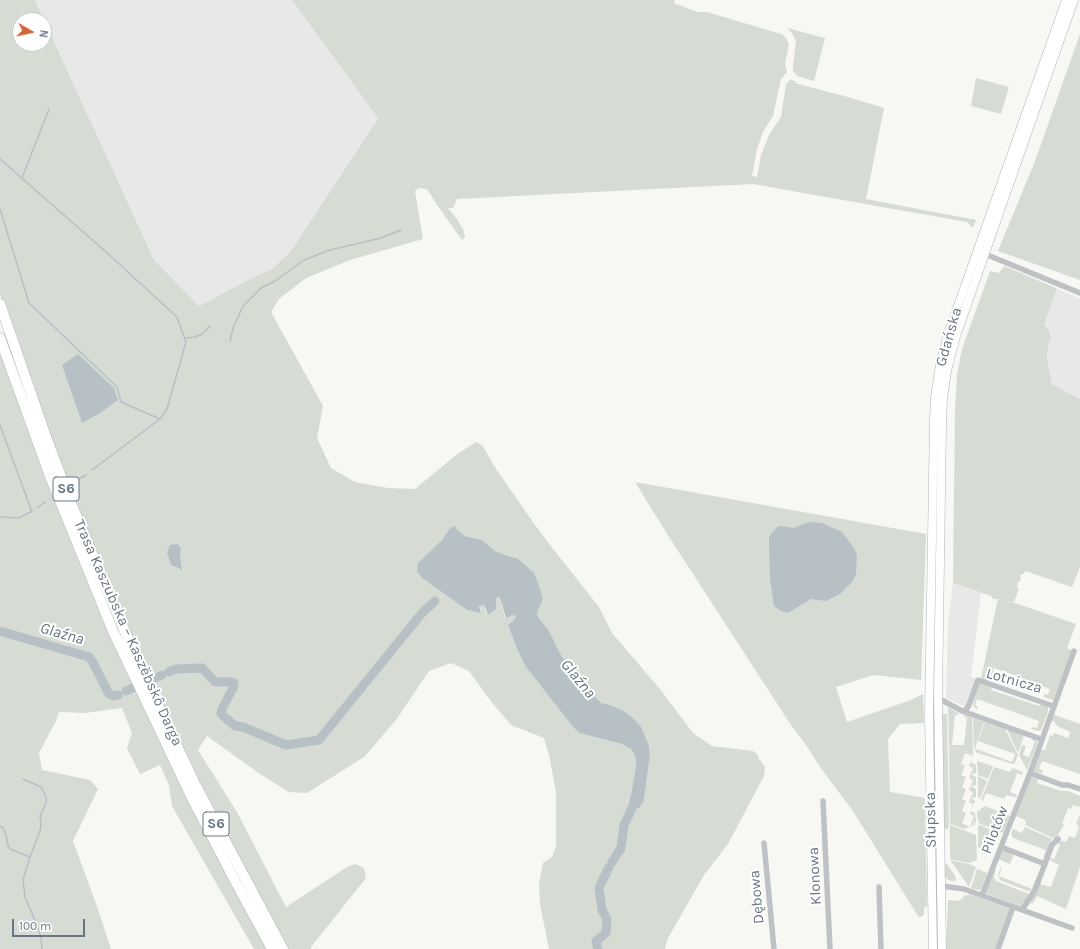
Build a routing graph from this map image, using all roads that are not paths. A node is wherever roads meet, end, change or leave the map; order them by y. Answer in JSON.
{"nodes":[{"id":1,"x":1066,"y":0,"type":"edge"},
{"id":2,"x":1074,"y":0,"type":"edge"},
{"id":3,"x":1024,"y":119,"type":"junction"},
{"id":4,"x":1022,"y":148,"type":"junction"},
{"id":5,"x":985,"y":254,"type":"junction"},
{"id":6,"x":1080,"y":293,"type":"edge"},
{"id":7,"x":0,"y":304,"type":"edge"},
{"id":8,"x":0,"y":338,"type":"edge"},
{"id":9,"x":1074,"y":651,"type":"dead end"},
{"id":10,"x":137,"y":671,"type":"junction"},
{"id":11,"x":938,"y":689,"type":"joint"},
{"id":12,"x":930,"y":692,"type":"joint"},
{"id":13,"x":149,"y":698,"type":"junction"},
{"id":14,"x":938,"y":698,"type":"junction"},
{"id":15,"x":1053,"y":706,"type":"junction"},
{"id":16,"x":960,"y":710,"type":"junction"},
{"id":17,"x":1041,"y":739,"type":"junction"},
{"id":18,"x":1030,"y":773,"type":"junction"},
{"id":19,"x":1080,"y":789,"type":"edge"},
{"id":20,"x":823,"y":801,"type":"dead end"},
{"id":21,"x":1058,"y":839,"type":"dead end"},
{"id":22,"x":764,"y":843,"type":"dead end"},
{"id":23,"x":1001,"y":847,"type":"junction"},
{"id":24,"x":1045,"y":864,"type":"junction"},
{"id":25,"x":879,"y":886,"type":"dead end"},
{"id":26,"x":932,"y":886,"type":"junction"},
{"id":27,"x":941,"y":886,"type":"junction"},
{"id":28,"x":982,"y":895,"type":"junction"},
{"id":29,"x":1013,"y":907,"type":"junction"},
{"id":30,"x":1022,"y":910,"type":"junction"},
{"id":31,"x":1072,"y":928,"type":"dead end"},
{"id":32,"x":272,"y":949,"type":"edge"},
{"id":33,"x":283,"y":949,"type":"edge"},
{"id":34,"x":774,"y":949,"type":"edge"},
{"id":35,"x":830,"y":949,"type":"edge"},
{"id":36,"x":881,"y":949,"type":"edge"},
{"id":37,"x":933,"y":949,"type":"edge"},
{"id":38,"x":942,"y":949,"type":"edge"},
{"id":39,"x":998,"y":949,"type":"edge"}],
"edges":[{"from":1,"to":3,"type":"main road","name":"Gdańska"},
{"from":2,"to":4,"type":"main road","name":"Gdańska"},
{"from":3,"to":4,"type":"main road"},
{"from":3,"to":12,"type":"main road","name":"Gdańska"},
{"from":4,"to":5,"type":"main road","name":"Gdańska"},
{"from":5,"to":6,"type":"street"},
{"from":5,"to":11,"type":"main road","name":"Gdańska"},
{"from":7,"to":10,"type":"highway","name":"Trasa Kaszubska – Kaszëbskô Darga","number":"S6"},
{"from":8,"to":10,"type":"highway","name":"Trasa Kaszubska – Kaszëbskô Darga","number":"S6"},
{"from":9,"to":15,"type":"street","name":"Pilotów"},
{"from":10,"to":13,"type":"highway","name":"Trasa Kaszubska – Kaszëbskô Darga","number":"S6"},
{"from":11,"to":14,"type":"main road","name":"Słupska"},
{"from":12,"to":26,"type":"main road","name":"Słupska"},
{"from":13,"to":32,"type":"highway","name":"Trasa Kaszubska – Kaszëbskô Darga","number":"S6"},
{"from":13,"to":33,"type":"highway","name":"Trasa Kaszubska – Kaszëbskô Darga","number":"S6"},
{"from":14,"to":16,"type":"street"},
{"from":14,"to":27,"type":"main road","name":"Słupska"},
{"from":15,"to":16,"type":"street","name":"Lotnicza"},
{"from":15,"to":17,"type":"street","name":"Pilotów"},
{"from":16,"to":17,"type":"street"},
{"from":17,"to":18,"type":"street","name":"Pilotów"},
{"from":18,"to":19,"type":"street"},
{"from":18,"to":23,"type":"street","name":"Pilotów"},
{"from":20,"to":35,"type":"street","name":"Klonowa"},
{"from":21,"to":24,"type":"street"},
{"from":22,"to":34,"type":"street","name":"Dębowa"},
{"from":23,"to":24,"type":"street"},
{"from":23,"to":28,"type":"street","name":"Pilotów"},
{"from":24,"to":30,"type":"street"},
{"from":25,"to":36,"type":"street"},
{"from":26,"to":27,"type":"main road"},
{"from":26,"to":37,"type":"main road","name":"Słupska"},
{"from":27,"to":28,"type":"street"},
{"from":27,"to":38,"type":"main road","name":"Słupska"},
{"from":28,"to":29,"type":"street"},
{"from":29,"to":30,"type":"street"},
{"from":29,"to":39,"type":"street"},
{"from":30,"to":31,"type":"street"}]}
